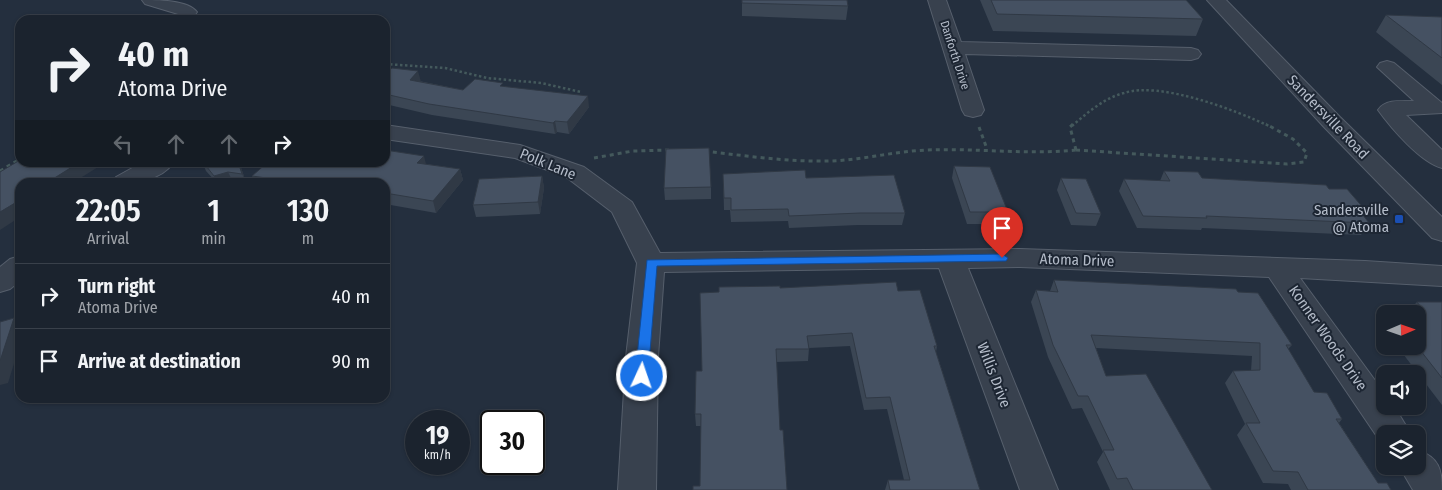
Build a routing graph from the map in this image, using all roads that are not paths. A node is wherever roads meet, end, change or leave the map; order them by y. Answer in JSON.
{"nodes":[{"id":1,"x":151,"y":0,"type":"edge"},
{"id":2,"x":937,"y":0,"type":"edge"},
{"id":3,"x":1216,"y":0,"type":"edge"},
{"id":4,"x":188,"y":12,"type":"dead end"},
{"id":5,"x":953,"y":48,"type":"junction"},
{"id":6,"x":1192,"y":54,"type":"dead end"},
{"id":7,"x":1387,"y":67,"type":"dead end"},
{"id":8,"x":973,"y":110,"type":"dead end"},
{"id":9,"x":390,"y":133,"type":"edge"},
{"id":10,"x":1442,"y":161,"type":"edge"},
{"id":11,"x":153,"y":167,"type":"edge"},
{"id":12,"x":132,"y":178,"type":"edge"},
{"id":13,"x":1442,"y":232,"type":"edge"},
{"id":14,"x":950,"y":259,"type":"junction"},
{"id":15,"x":651,"y":263,"type":"junction"},
{"id":16,"x":1278,"y":268,"type":"junction"},
{"id":17,"x":15,"y":270,"type":"edge"},
{"id":18,"x":1442,"y":276,"type":"edge"},
{"id":19,"x":0,"y":282,"type":"edge"},
{"id":20,"x":1388,"y":425,"type":"edge"},
{"id":21,"x":1423,"y":475,"type":"edge"},
{"id":22,"x":637,"y":490,"type":"edge"},
{"id":23,"x":1039,"y":490,"type":"edge"},
{"id":24,"x":1434,"y":490,"type":"edge"}],
"edges":[{"from":1,"to":4,"type":"street"},
{"from":2,"to":5,"type":"street","name":"Danforth Drive"},
{"from":3,"to":13,"type":"street","name":"Sandersville Road"},
{"from":5,"to":6,"type":"street"},
{"from":5,"to":8,"type":"street","name":"Danforth Drive"},
{"from":7,"to":10,"type":"street"},
{"from":9,"to":15,"type":"street","name":"Polk Lane"},
{"from":11,"to":12,"type":"street"},
{"from":14,"to":15,"type":"street","name":"Atoma Drive"},
{"from":14,"to":16,"type":"street","name":"Atoma Drive"},
{"from":14,"to":23,"type":"street","name":"Willis Drive"},
{"from":15,"to":22,"type":"street"},
{"from":16,"to":18,"type":"street","name":"Atoma Drive"},
{"from":16,"to":20,"type":"street","name":"Konner Woods Drive"},
{"from":17,"to":19,"type":"street"},
{"from":21,"to":24,"type":"street"}]}
